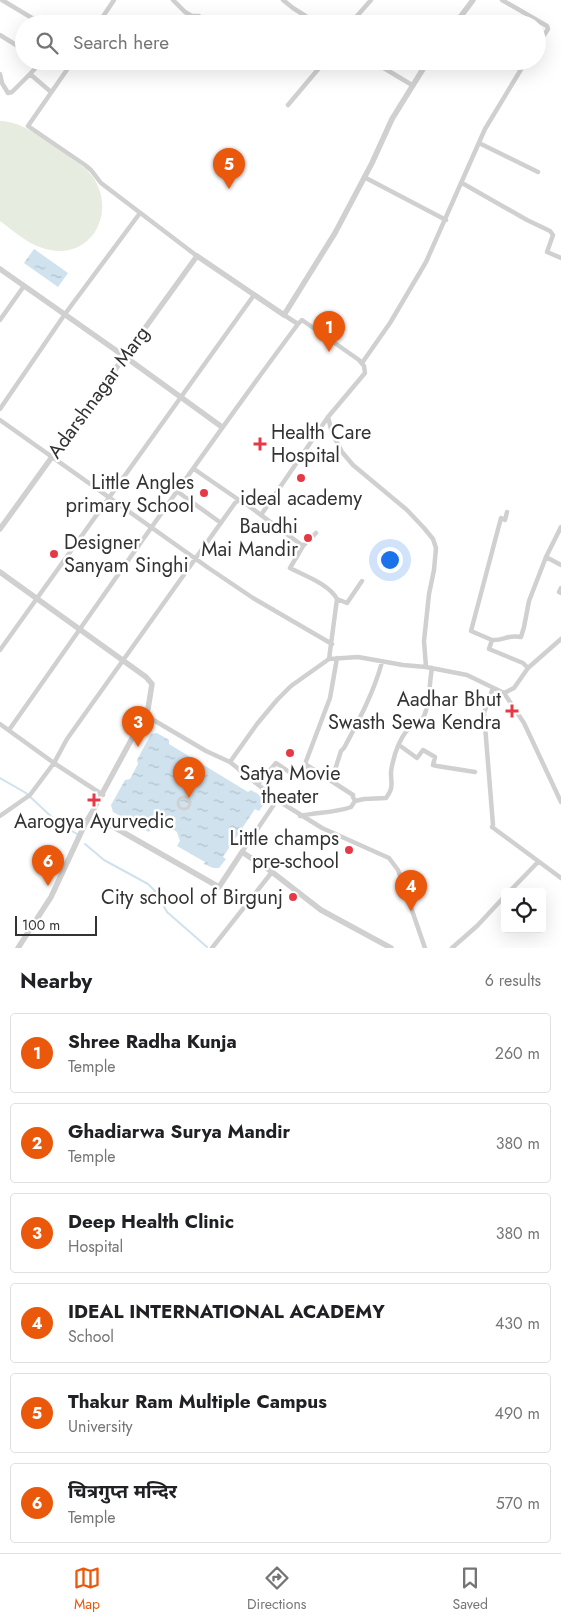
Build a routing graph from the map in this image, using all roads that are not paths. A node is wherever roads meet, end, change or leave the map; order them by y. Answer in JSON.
{"nodes":[{"id":1,"x":2,"y":0,"type":"edge"},
{"id":2,"x":114,"y":0,"type":"edge"},
{"id":3,"x":173,"y":0,"type":"edge"},
{"id":4,"x":283,"y":0,"type":"edge"},
{"id":5,"x":371,"y":0,"type":"edge"},
{"id":6,"x":473,"y":0,"type":"edge"},
{"id":7,"x":502,"y":0,"type":"edge"},
{"id":8,"x":27,"y":15,"type":"edge"},
{"id":9,"x":104,"y":15,"type":"edge"},
{"id":10,"x":190,"y":15,"type":"edge"},
{"id":11,"x":304,"y":15,"type":"edge"},
{"id":12,"x":358,"y":15,"type":"edge"},
{"id":13,"x":461,"y":15,"type":"edge"},
{"id":14,"x":528,"y":15,"type":"edge"},
{"id":15,"x":0,"y":35,"type":"edge"},
{"id":16,"x":15,"y":44,"type":"edge"},
{"id":17,"x":33,"y":70,"type":"edge"},
{"id":18,"x":67,"y":70,"type":"edge"},
{"id":19,"x":317,"y":70,"type":"edge"},
{"id":20,"x":387,"y":70,"type":"edge"},
{"id":21,"x":422,"y":70,"type":"edge"},
{"id":22,"x":520,"y":70,"type":"edge"},
{"id":23,"x":0,"y":74,"type":"edge"},
{"id":24,"x":30,"y":74,"type":"junction"},
{"id":25,"x":412,"y":85,"type":"junction"},
{"id":26,"x":51,"y":92,"type":"junction"},
{"id":27,"x":288,"y":105,"type":"dead end"},
{"id":28,"x":479,"y":143,"type":"junction"},
{"id":29,"x":538,"y":172,"type":"dead end"},
{"id":30,"x":364,"y":177,"type":"junction"},
{"id":31,"x":462,"y":183,"type":"junction"},
{"id":32,"x":140,"y":212,"type":"junction"},
{"id":33,"x":446,"y":220,"type":"junction"},
{"id":34,"x":197,"y":256,"type":"junction"},
{"id":35,"x":561,"y":258,"type":"edge"},
{"id":36,"x":0,"y":269,"type":"edge"},
{"id":37,"x":24,"y":286,"type":"junction"},
{"id":38,"x":254,"y":295,"type":"junction"},
{"id":39,"x":65,"y":314,"type":"junction"},
{"id":40,"x":284,"y":314,"type":"junction"},
{"id":41,"x":0,"y":320,"type":"edge"},
{"id":42,"x":298,"y":324,"type":"junction"},
{"id":43,"x":124,"y":356,"type":"junction"},
{"id":44,"x":362,"y":363,"type":"junction"},
{"id":45,"x":180,"y":396,"type":"junction"},
{"id":46,"x":0,"y":409,"type":"edge"},
{"id":47,"x":328,"y":417,"type":"junction"},
{"id":48,"x":0,"y":420,"type":"edge"},
{"id":49,"x":222,"y":427,"type":"junction"},
{"id":50,"x":52,"y":457,"type":"junction"},
{"id":51,"x":194,"y":468,"type":"junction"},
{"id":52,"x":178,"y":492,"type":"junction"},
{"id":53,"x":109,"y":498,"type":"junction"},
{"id":54,"x":238,"y":500,"type":"junction"},
{"id":55,"x":507,"y":512,"type":"dead end"},
{"id":56,"x":261,"y":515,"type":"junction"},
{"id":57,"x":221,"y":523,"type":"junction"},
{"id":58,"x":561,"y":527,"type":"edge"},
{"id":59,"x":152,"y":528,"type":"junction"},
{"id":60,"x":0,"y":530,"type":"edge"},
{"id":61,"x":316,"y":533,"type":"dead end"},
{"id":62,"x":303,"y":546,"type":"junction"},
{"id":63,"x":546,"y":557,"type":"junction"},
{"id":64,"x":195,"y":559,"type":"junction"},
{"id":65,"x":561,"y":565,"type":"edge"},
{"id":66,"x":0,"y":572,"type":"edge"},
{"id":67,"x":362,"y":581,"type":"dead end"},
{"id":68,"x":561,"y":588,"type":"edge"},
{"id":69,"x":561,"y":593,"type":"edge"},
{"id":70,"x":37,"y":598,"type":"junction"},
{"id":71,"x":337,"y":598,"type":"junction"},
{"id":72,"x":80,"y":629,"type":"junction"},
{"id":73,"x":561,"y":639,"type":"edge"},
{"id":74,"x":492,"y":640,"type":"junction"},
{"id":75,"x":332,"y":644,"type":"junction"},
{"id":76,"x":0,"y":650,"type":"edge"},
{"id":77,"x":337,"y":658,"type":"junction"},
{"id":78,"x":329,"y":659,"type":"junction"},
{"id":79,"x":123,"y":660,"type":"junction"},
{"id":80,"x":382,"y":662,"type":"junction"},
{"id":81,"x":429,"y":668,"type":"junction"},
{"id":82,"x":528,"y":668,"type":"junction"},
{"id":83,"x":493,"y":688,"type":"junction"},
{"id":84,"x":504,"y":693,"type":"junction"},
{"id":85,"x":144,"y":715,"type":"junction"},
{"id":86,"x":0,"y":724,"type":"edge"},
{"id":87,"x":9,"y":730,"type":"junction"},
{"id":88,"x":399,"y":745,"type":"junction"},
{"id":89,"x":230,"y":762,"type":"junction"},
{"id":90,"x":54,"y":763,"type":"junction"},
{"id":91,"x":307,"y":766,"type":"junction"},
{"id":92,"x":475,"y":772,"type":"dead end"},
{"id":93,"x":330,"y":780,"type":"junction"},
{"id":94,"x":258,"y":784,"type":"junction"},
{"id":95,"x":103,"y":795,"type":"junction"},
{"id":96,"x":189,"y":799,"type":"joint"},
{"id":97,"x":276,"y":800,"type":"junction"},
{"id":98,"x":355,"y":801,"type":"junction"},
{"id":99,"x":561,"y":802,"type":"edge"},
{"id":100,"x":91,"y":814,"type":"junction"},
{"id":101,"x":0,"y":816,"type":"edge"},
{"id":102,"x":300,"y":816,"type":"junction"},
{"id":103,"x":242,"y":852,"type":"junction"},
{"id":104,"x":538,"y":862,"type":"junction"},
{"id":105,"x":272,"y":872,"type":"junction"},
{"id":106,"x":561,"y":878,"type":"edge"},
{"id":107,"x":512,"y":888,"type":"edge"},
{"id":108,"x":501,"y":900,"type":"edge"},
{"id":109,"x":18,"y":948,"type":"edge"},
{"id":110,"x":212,"y":948,"type":"edge"},
{"id":111,"x":390,"y":948,"type":"edge"},
{"id":112,"x":424,"y":948,"type":"edge"},
{"id":113,"x":452,"y":948,"type":"edge"}],
"edges":[{"from":1,"to":8,"type":"street"},
{"from":2,"to":9,"type":"street"},
{"from":3,"to":10,"type":"street"},
{"from":4,"to":11,"type":"street"},
{"from":5,"to":12,"type":"street"},
{"from":6,"to":13,"type":"street"},
{"from":7,"to":14,"type":"street"},
{"from":15,"to":16,"type":"street"},
{"from":17,"to":24,"type":"street"},
{"from":18,"to":26,"type":"street"},
{"from":19,"to":27,"type":"street"},
{"from":20,"to":25,"type":"street"},
{"from":21,"to":25,"type":"street"},
{"from":22,"to":28,"type":"street"},
{"from":23,"to":24,"type":"street"},
{"from":24,"to":26,"type":"street"},
{"from":25,"to":30,"type":"street"},
{"from":26,"to":32,"type":"street"},
{"from":28,"to":29,"type":"street"},
{"from":28,"to":31,"type":"street"},
{"from":30,"to":33,"type":"street"},
{"from":30,"to":40,"type":"street"},
{"from":31,"to":33,"type":"street"},
{"from":31,"to":35,"type":"street"},
{"from":32,"to":34,"type":"street"},
{"from":32,"to":39,"type":"street"},
{"from":33,"to":44,"type":"street"},
{"from":34,"to":38,"type":"street"},
{"from":34,"to":43,"type":"street","name":"Adarshnagar Marg"},
{"from":36,"to":37,"type":"street"},
{"from":37,"to":39,"type":"street"},
{"from":37,"to":41,"type":"street"},
{"from":38,"to":40,"type":"street"},
{"from":38,"to":45,"type":"street"},
{"from":39,"to":43,"type":"street"},
{"from":39,"to":46,"type":"street"},
{"from":40,"to":42,"type":"street"},
{"from":42,"to":44,"type":"street"},
{"from":42,"to":49,"type":"street"},
{"from":43,"to":45,"type":"street"},
{"from":43,"to":50,"type":"street","name":"Adarshnagar Marg"},
{"from":44,"to":47,"type":"street"},
{"from":45,"to":49,"type":"street"},
{"from":45,"to":53,"type":"street"},
{"from":47,"to":56,"type":"street"},
{"from":47,"to":81,"type":"street"},
{"from":48,"to":50,"type":"street"},
{"from":49,"to":51,"type":"street"},
{"from":50,"to":53,"type":"street"},
{"from":50,"to":60,"type":"street","name":"Adarshnagar Marg"},
{"from":51,"to":52,"type":"street"},
{"from":51,"to":54,"type":"street"},
{"from":52,"to":57,"type":"street"},
{"from":52,"to":59,"type":"street"},
{"from":53,"to":59,"type":"street"},
{"from":53,"to":70,"type":"street"},
{"from":54,"to":56,"type":"street"},
{"from":54,"to":57,"type":"street"},
{"from":55,"to":74,"type":"street"},
{"from":56,"to":62,"type":"street"},
{"from":57,"to":64,"type":"street"},
{"from":58,"to":63,"type":"street"},
{"from":59,"to":64,"type":"street"},
{"from":59,"to":72,"type":"street"},
{"from":61,"to":62,"type":"street"},
{"from":62,"to":71,"type":"street"},
{"from":63,"to":65,"type":"street"},
{"from":63,"to":74,"type":"street"},
{"from":64,"to":75,"type":"street"},
{"from":64,"to":79,"type":"street"},
{"from":66,"to":70,"type":"street"},
{"from":67,"to":71,"type":"street"},
{"from":68,"to":69,"type":"street"},
{"from":70,"to":72,"type":"street"},
{"from":70,"to":76,"type":"street"},
{"from":71,"to":75,"type":"street"},
{"from":72,"to":79,"type":"street"},
{"from":72,"to":87,"type":"street"},
{"from":73,"to":82,"type":"street"},
{"from":74,"to":82,"type":"street"},
{"from":75,"to":78,"type":"street"},
{"from":77,"to":78,"type":"street"},
{"from":77,"to":80,"type":"street"},
{"from":77,"to":91,"type":"street"},
{"from":78,"to":89,"type":"street"},
{"from":79,"to":85,"type":"street"},
{"from":79,"to":90,"type":"street"},
{"from":80,"to":81,"type":"street"},
{"from":80,"to":93,"type":"street"},
{"from":81,"to":83,"type":"street"},
{"from":81,"to":88,"type":"street"},
{"from":82,"to":84,"type":"street"},
{"from":83,"to":84,"type":"street"},
{"from":83,"to":104,"type":"street"},
{"from":84,"to":99,"type":"street"},
{"from":85,"to":89,"type":"street"},
{"from":85,"to":95,"type":"street"},
{"from":86,"to":87,"type":"street"},
{"from":87,"to":90,"type":"street"},
{"from":88,"to":92,"type":"street"},
{"from":88,"to":98,"type":"street"},
{"from":89,"to":94,"type":"street"},
{"from":90,"to":95,"type":"street"},
{"from":90,"to":101,"type":"street"},
{"from":91,"to":93,"type":"street"},
{"from":91,"to":94,"type":"street"},
{"from":93,"to":98,"type":"street"},
{"from":94,"to":97,"type":"street"},
{"from":95,"to":100,"type":"street"},
{"from":96,"to":96,"type":"street"},
{"from":97,"to":102,"type":"street"},
{"from":97,"to":103,"type":"street"},
{"from":98,"to":102,"type":"street"},
{"from":100,"to":103,"type":"street"},
{"from":100,"to":109,"type":"street"},
{"from":102,"to":112,"type":"street"},
{"from":103,"to":105,"type":"street"},
{"from":104,"to":106,"type":"street"},
{"from":104,"to":107,"type":"street"},
{"from":105,"to":110,"type":"street"},
{"from":105,"to":111,"type":"street"},
{"from":108,"to":113,"type":"street"}]}
